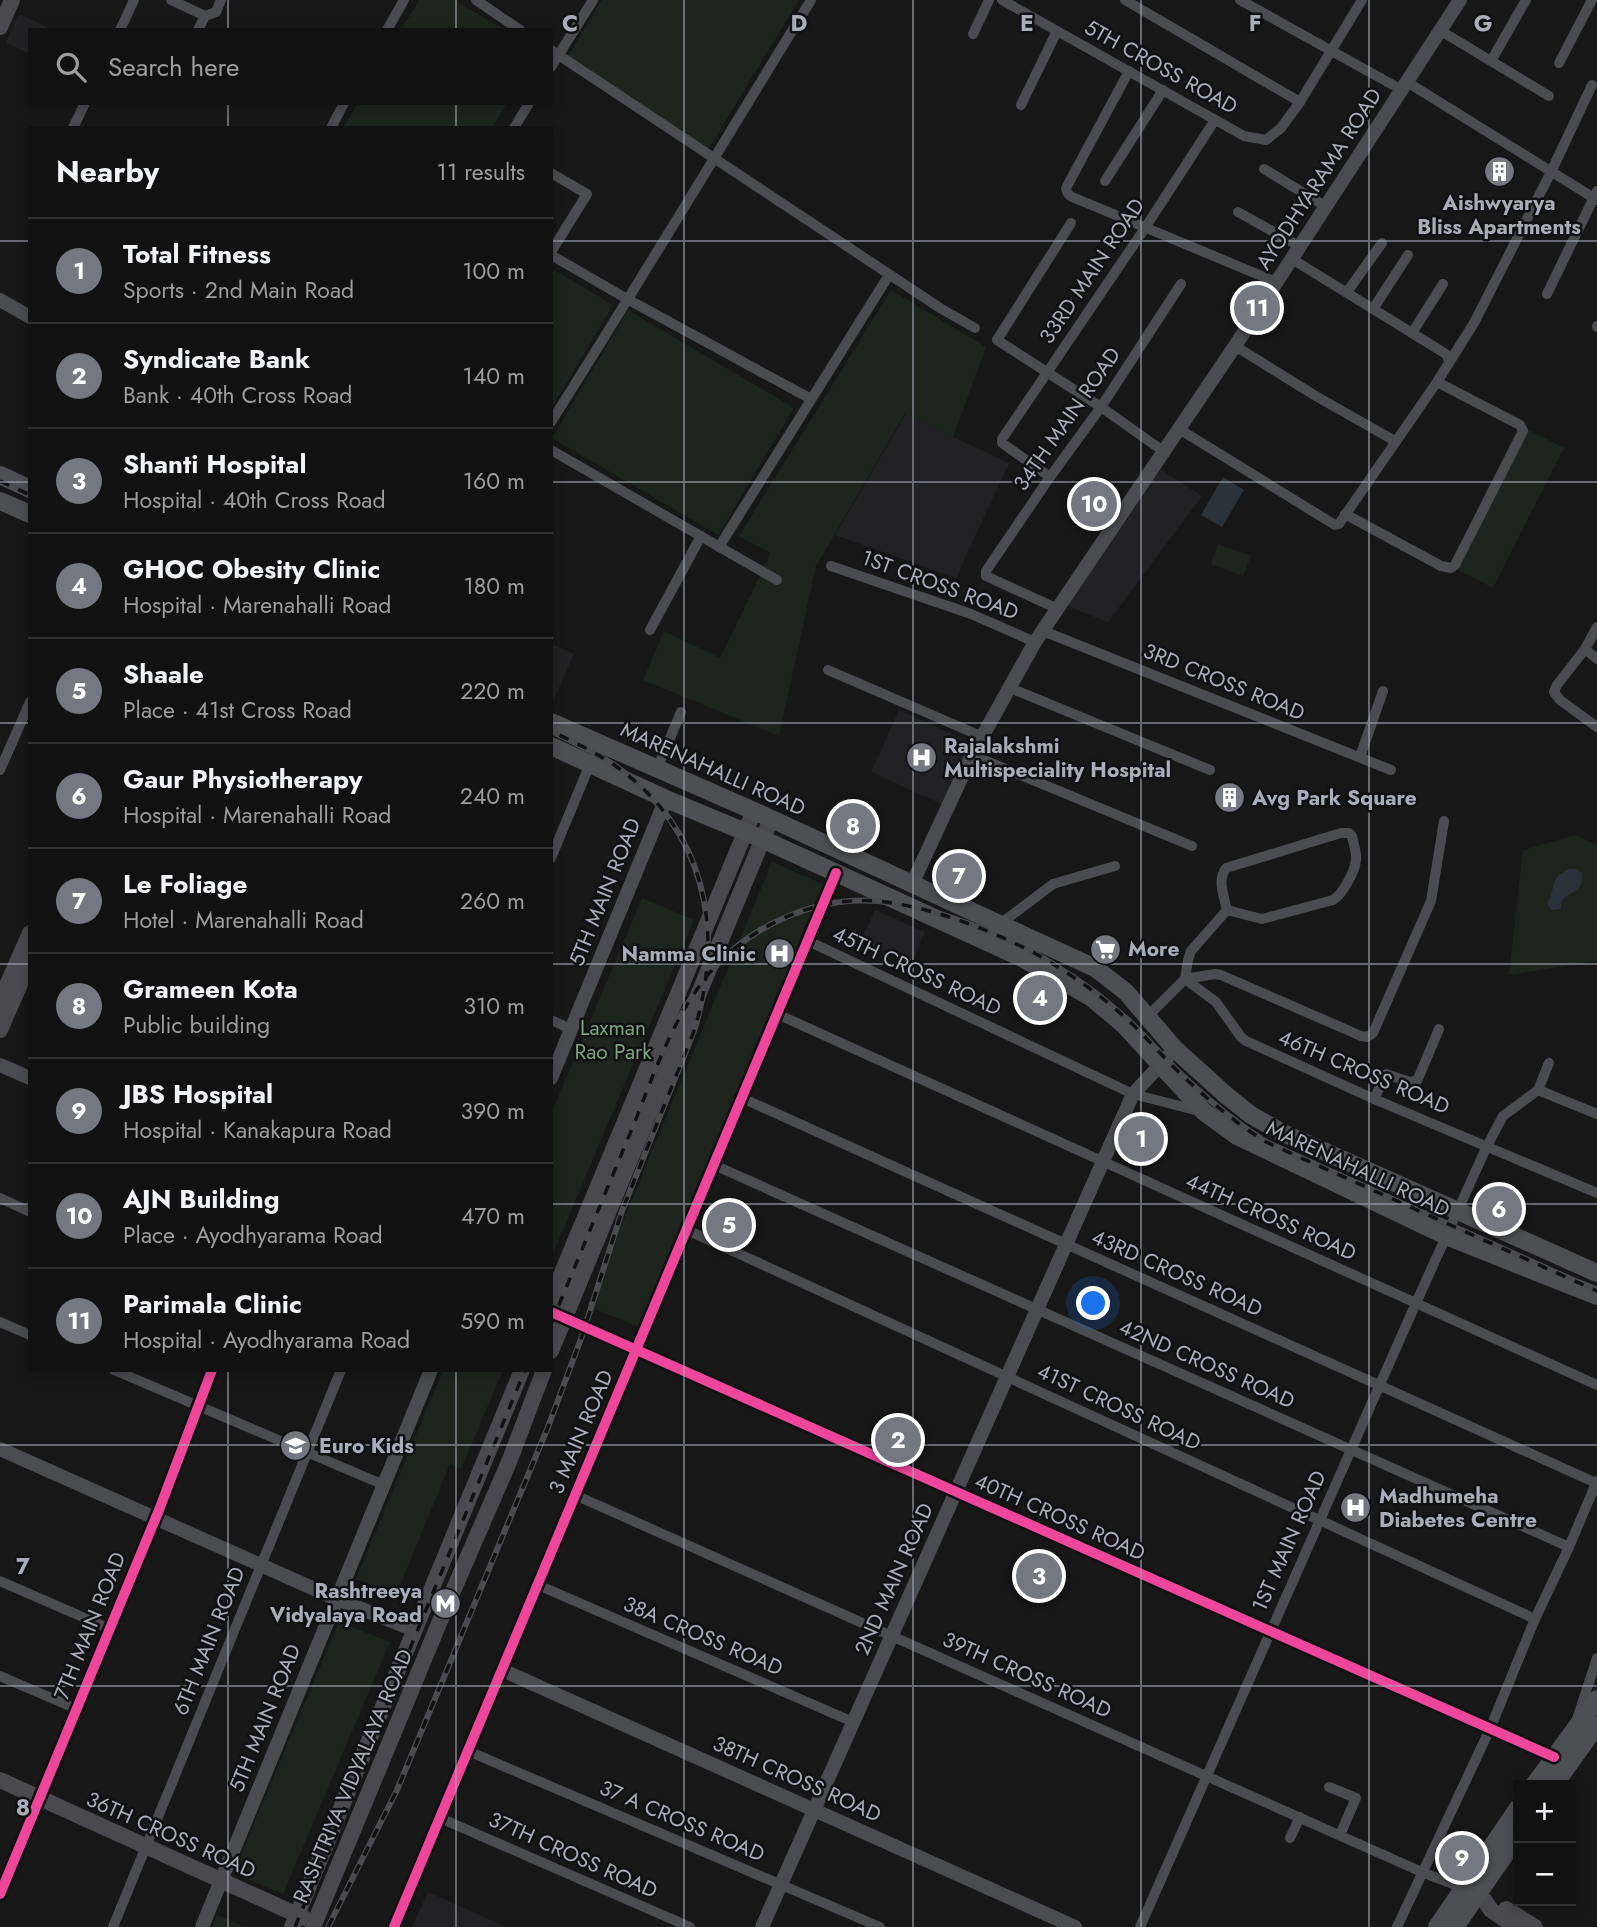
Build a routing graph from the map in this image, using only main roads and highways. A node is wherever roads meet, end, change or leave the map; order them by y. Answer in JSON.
{"nodes":[{"id":1,"x":12,"y":0,"type":"edge"},
{"id":2,"x":0,"y":27,"type":"edge"},
{"id":3,"x":0,"y":475,"type":"edge"},
{"id":4,"x":28,"y":488,"type":"edge"},
{"id":5,"x":2,"y":505,"type":"edge"},
{"id":6,"x":28,"y":513,"type":"edge"},
{"id":7,"x":553,"y":723,"type":"edge"},
{"id":8,"x":553,"y":747,"type":"edge"},
{"id":9,"x":763,"y":815,"type":"junction"},
{"id":10,"x":754,"y":835,"type":"junction"},
{"id":11,"x":26,"y":963,"type":"edge"},
{"id":12,"x":0,"y":1001,"type":"edge"},
{"id":13,"x":0,"y":1030,"type":"edge"},
{"id":14,"x":1597,"y":1273,"type":"edge"},
{"id":15,"x":553,"y":1294,"type":"edge"},
{"id":16,"x":1597,"y":1296,"type":"edge"},
{"id":17,"x":558,"y":1315,"type":"edge"},
{"id":18,"x":553,"y":1341,"type":"edge"},
{"id":19,"x":521,"y":1372,"type":"edge"},
{"id":20,"x":543,"y":1372,"type":"edge"},
{"id":21,"x":1597,"y":1699,"type":"edge"},
{"id":22,"x":1597,"y":1725,"type":"edge"},
{"id":23,"x":1585,"y":1741,"type":"edge"},
{"id":24,"x":0,"y":1780,"type":"edge"},
{"id":25,"x":1538,"y":1780,"type":"edge"},
{"id":26,"x":1558,"y":1780,"type":"edge"},
{"id":27,"x":0,"y":1791,"type":"edge"},
{"id":28,"x":38,"y":1803,"type":"junction"},
{"id":29,"x":1513,"y":1818,"type":"edge"},
{"id":30,"x":1513,"y":1843,"type":"edge"},
{"id":31,"x":1475,"y":1895,"type":"junction"},
{"id":32,"x":305,"y":1924,"type":"edge"},
{"id":33,"x":1437,"y":1927,"type":"edge"},
{"id":34,"x":1455,"y":1927,"type":"edge"},
{"id":35,"x":1516,"y":1927,"type":"edge"},
{"id":36,"x":1535,"y":1927,"type":"edge"}],
"edges":[{"from":1,"to":2,"type":"main road"},
{"from":3,"to":4,"type":"main road"},
{"from":5,"to":6,"type":"main road"},
{"from":7,"to":9,"type":"main road","name":"MARENAHALLI ROAD"},
{"from":8,"to":10,"type":"main road","name":"MARENAHALLI ROAD"},
{"from":9,"to":10,"type":"main road"},
{"from":9,"to":14,"type":"main road","name":"MARENAHALLI ROAD"},
{"from":10,"to":15,"type":"main road"},
{"from":10,"to":16,"type":"main road","name":"MARENAHALLI ROAD"},
{"from":10,"to":17,"type":"main road"},
{"from":11,"to":12,"type":"main road"},
{"from":11,"to":13,"type":"main road"},
{"from":17,"to":18,"type":"main road"},
{"from":19,"to":32,"type":"main road","name":"RASHTRIYA VIDYALAYA ROAD"},
{"from":20,"to":32,"type":"main road","name":"RASHTRIYA VIDYALAYA ROAD"},
{"from":21,"to":23,"type":"main road"},
{"from":22,"to":23,"type":"main road"},
{"from":23,"to":25,"type":"main road"},
{"from":23,"to":26,"type":"main road"},
{"from":24,"to":28,"type":"main road","name":"36TH CROSS ROAD"},
{"from":27,"to":28,"type":"main road","name":"36TH CROSS ROAD"},
{"from":28,"to":32,"type":"main road","name":"36TH CROSS ROAD"},
{"from":29,"to":31,"type":"main road"},
{"from":30,"to":31,"type":"main road"},
{"from":31,"to":33,"type":"main road"},
{"from":31,"to":34,"type":"main road"},
{"from":31,"to":35,"type":"main road"},
{"from":31,"to":36,"type":"main road"}]}
